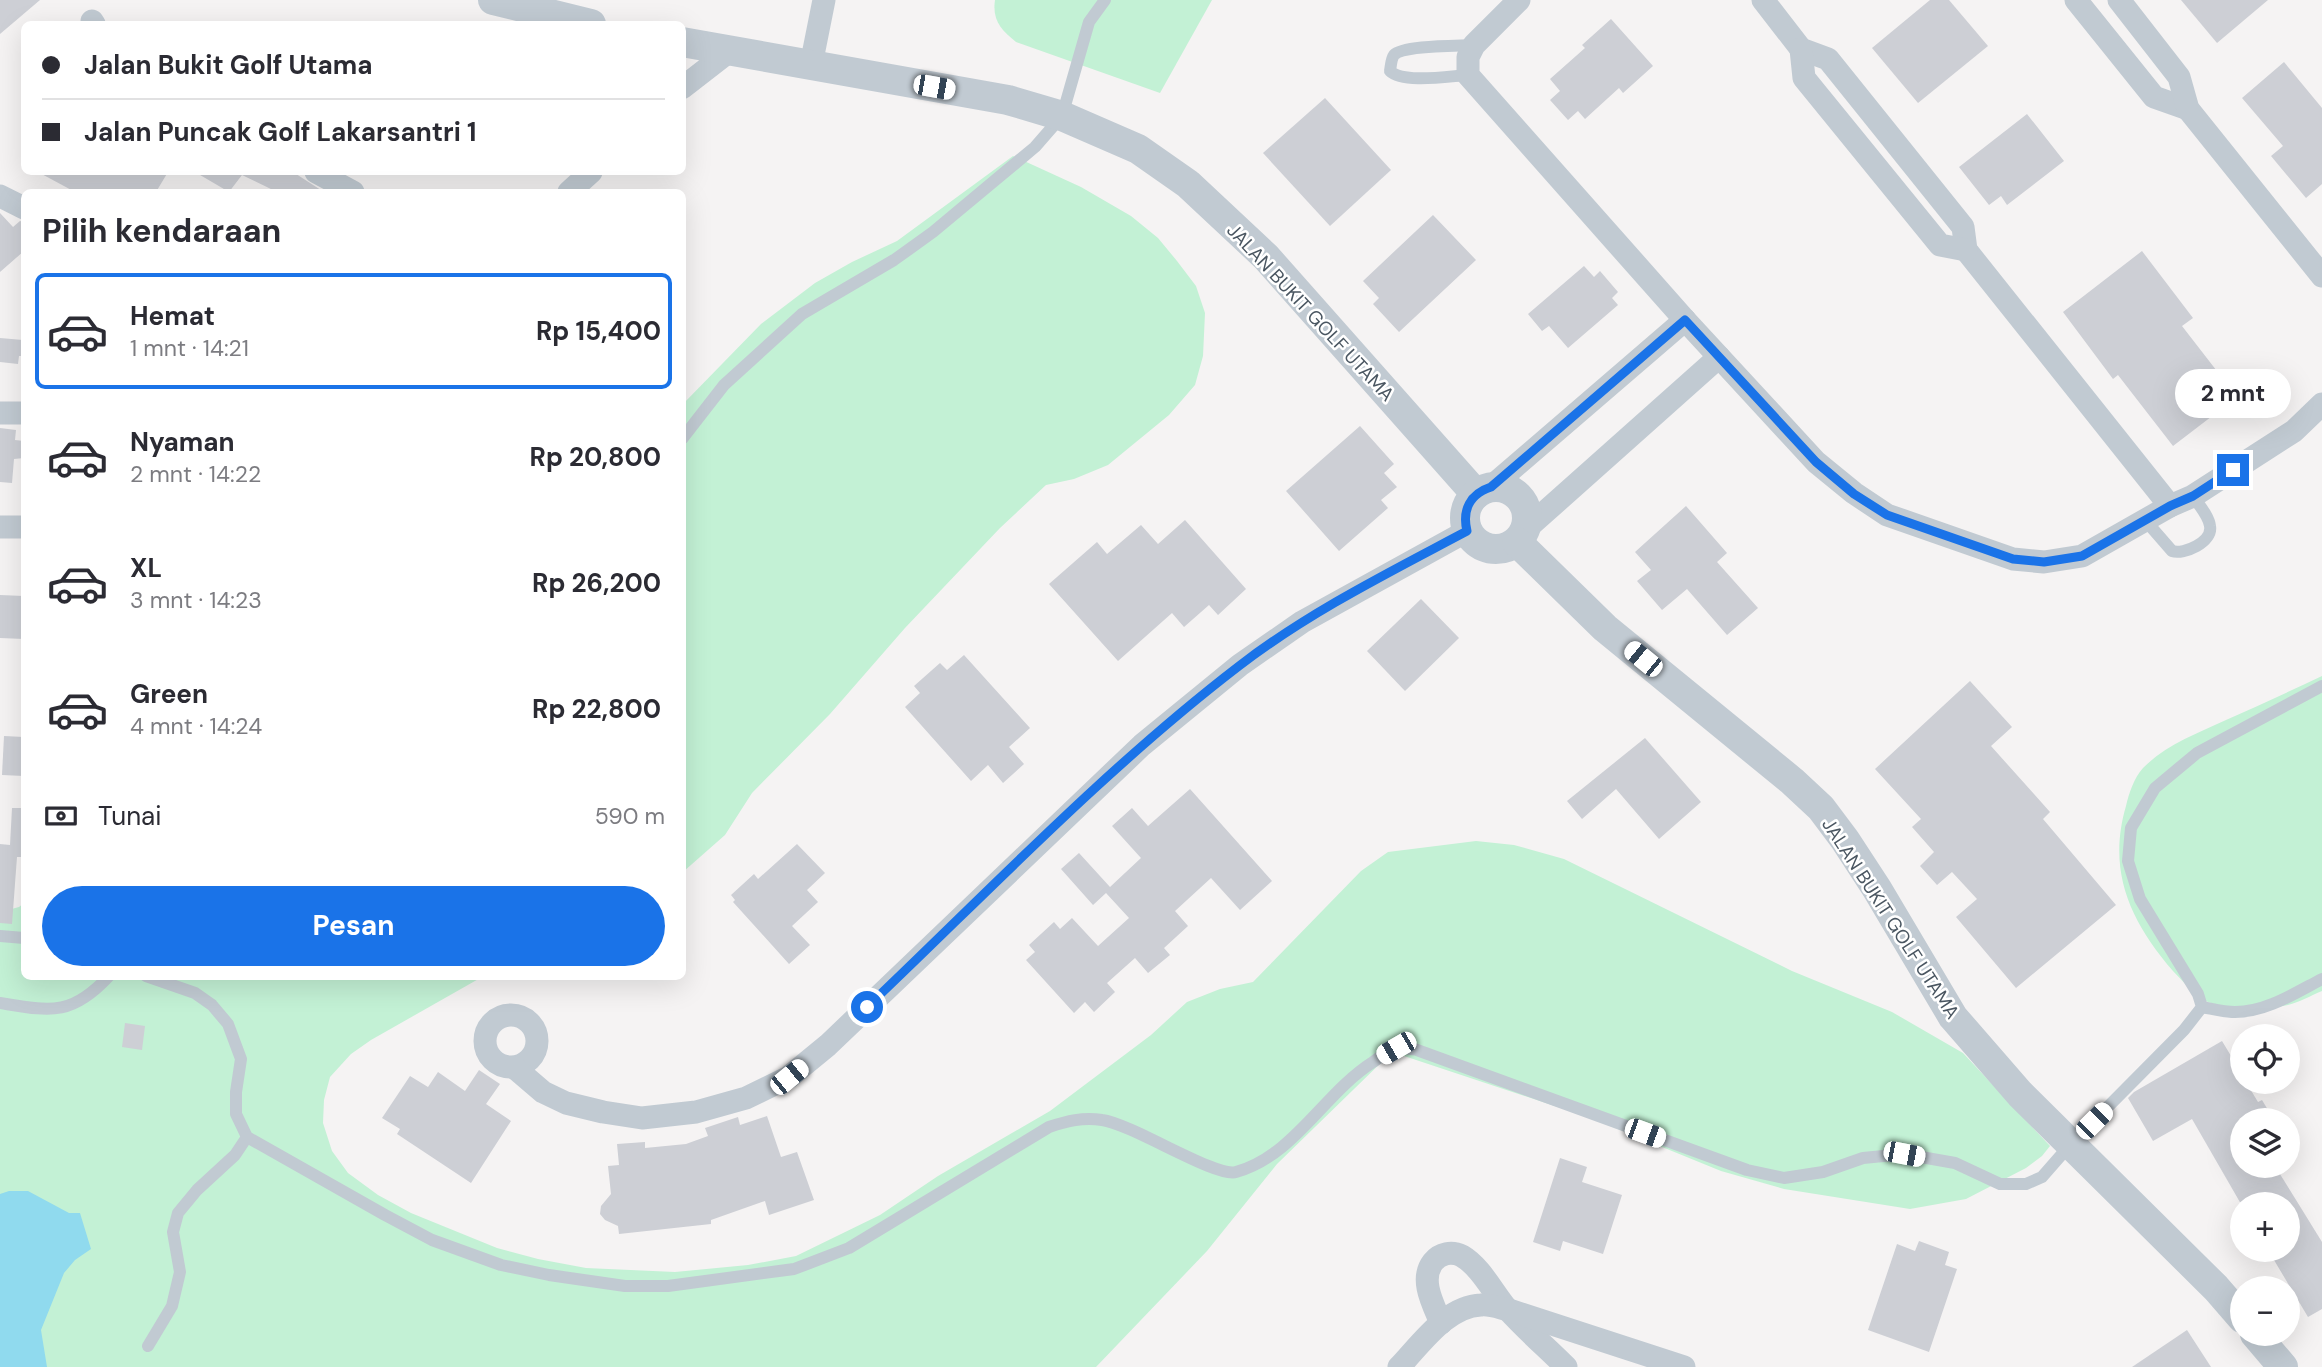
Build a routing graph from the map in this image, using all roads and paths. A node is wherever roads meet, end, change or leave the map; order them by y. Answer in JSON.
{"nodes":[{"id":1,"x":493,"y":0,"type":"edge"},
{"id":2,"x":824,"y":0,"type":"edge"},
{"id":3,"x":1105,"y":0,"type":"edge"},
{"id":4,"x":1519,"y":0,"type":"edge"},
{"id":5,"x":1763,"y":0,"type":"edge"},
{"id":6,"x":2076,"y":0,"type":"edge"},
{"id":7,"x":2119,"y":0,"type":"edge"},
{"id":8,"x":578,"y":21,"type":"edge"},
{"id":9,"x":686,"y":43,"type":"edge"},
{"id":10,"x":1474,"y":45,"type":"junction"},
{"id":11,"x":731,"y":50,"type":"junction"},
{"id":12,"x":811,"y":65,"type":"junction"},
{"id":13,"x":1468,"y":75,"type":"junction"},
{"id":14,"x":686,"y":86,"type":"edge"},
{"id":15,"x":2188,"y":109,"type":"junction"},
{"id":16,"x":1062,"y":116,"type":"junction"},
{"id":17,"x":322,"y":175,"type":"edge"},
{"id":18,"x":588,"y":175,"type":"edge"},
{"id":19,"x":347,"y":189,"type":"edge"},
{"id":20,"x":572,"y":189,"type":"edge"},
{"id":21,"x":0,"y":196,"type":"edge"},
{"id":22,"x":21,"y":206,"type":"edge"},
{"id":23,"x":2322,"y":276,"type":"edge"},
{"id":24,"x":1685,"y":320,"type":"junction"},
{"id":25,"x":1719,"y":357,"type":"junction"},
{"id":26,"x":2322,"y":404,"type":"edge"},
{"id":27,"x":0,"y":412,"type":"edge"},
{"id":28,"x":21,"y":413,"type":"edge"},
{"id":29,"x":686,"y":434,"type":"edge"},
{"id":30,"x":1483,"y":491,"type":"junction"},
{"id":31,"x":2193,"y":496,"type":"junction"},
{"id":32,"x":2170,"y":506,"type":"junction"},
{"id":33,"x":2145,"y":520,"type":"junction"},
{"id":34,"x":0,"y":527,"type":"edge"},
{"id":35,"x":21,"y":527,"type":"edge"},
{"id":36,"x":1467,"y":531,"type":"junction"},
{"id":37,"x":1522,"y":536,"type":"junction"},
{"id":38,"x":2322,"y":686,"type":"edge"},
{"id":39,"x":0,"y":936,"type":"edge"},
{"id":40,"x":21,"y":938,"type":"edge"},
{"id":41,"x":2322,"y":979,"type":"edge"},
{"id":42,"x":104,"y":980,"type":"edge"},
{"id":43,"x":158,"y":980,"type":"edge"},
{"id":44,"x":0,"y":1003,"type":"edge"},
{"id":45,"x":2202,"y":1007,"type":"junction"},
{"id":46,"x":515,"y":1068,"type":"dead end"},
{"id":47,"x":247,"y":1137,"type":"junction"},
{"id":48,"x":2070,"y":1145,"type":"junction"},
{"id":49,"x":2230,"y":1304,"type":"edge"},
{"id":50,"x":1509,"y":1310,"type":"junction"},
{"id":51,"x":1441,"y":1323,"type":"junction"},
{"id":52,"x":148,"y":1346,"type":"dead end"},
{"id":53,"x":2265,"y":1346,"type":"edge"},
{"id":54,"x":1399,"y":1367,"type":"edge"},
{"id":55,"x":1566,"y":1367,"type":"edge"},
{"id":56,"x":1684,"y":1367,"type":"edge"},
{"id":57,"x":2283,"y":1367,"type":"edge"}],
"edges":[{"from":1,"to":8,"type":"street"},
{"from":2,"to":12,"type":"street"},
{"from":3,"to":16,"type":"lane"},
{"from":4,"to":10,"type":"street"},
{"from":5,"to":32,"type":"street"},
{"from":6,"to":15,"type":"street"},
{"from":7,"to":15,"type":"street"},
{"from":9,"to":11,"type":"street","name":"JALAN BUKIT GOLF UTAMA"},
{"from":10,"to":13,"type":"street"},
{"from":10,"to":13,"type":"lane"},
{"from":11,"to":12,"type":"street","name":"JALAN BUKIT GOLF UTAMA"},
{"from":11,"to":14,"type":"street"},
{"from":12,"to":16,"type":"street","name":"JALAN BUKIT GOLF UTAMA"},
{"from":13,"to":24,"type":"street"},
{"from":15,"to":23,"type":"street"},
{"from":16,"to":29,"type":"lane"},
{"from":16,"to":30,"type":"street","name":"JALAN BUKIT GOLF UTAMA"},
{"from":17,"to":19,"type":"street"},
{"from":18,"to":20,"type":"street"},
{"from":21,"to":22,"type":"street"},
{"from":24,"to":25,"type":"street"},
{"from":24,"to":30,"type":"street"},
{"from":25,"to":33,"type":"street"},
{"from":25,"to":37,"type":"street"},
{"from":26,"to":31,"type":"street"},
{"from":27,"to":28,"type":"street"},
{"from":30,"to":36,"type":"street"},
{"from":30,"to":37,"type":"street"},
{"from":31,"to":32,"type":"street"},
{"from":31,"to":33,"type":"lane"},
{"from":32,"to":33,"type":"street"},
{"from":34,"to":35,"type":"street"},
{"from":36,"to":37,"type":"street"},
{"from":36,"to":46,"type":"street"},
{"from":37,"to":48,"type":"street","name":"JALAN BUKIT GOLF UTAMA"},
{"from":38,"to":45,"type":"lane"},
{"from":39,"to":40,"type":"lane"},
{"from":41,"to":45,"type":"lane"},
{"from":42,"to":44,"type":"lane"},
{"from":43,"to":47,"type":"lane"},
{"from":45,"to":48,"type":"lane"},
{"from":47,"to":48,"type":"lane"},
{"from":47,"to":52,"type":"lane"},
{"from":48,"to":49,"type":"street","name":"JALAN BUKIT GOLF UTAMA"},
{"from":50,"to":51,"type":"street"},
{"from":50,"to":51,"type":"street"},
{"from":50,"to":55,"type":"street"},
{"from":50,"to":56,"type":"street"},
{"from":51,"to":54,"type":"street"},
{"from":53,"to":57,"type":"street"}]}
